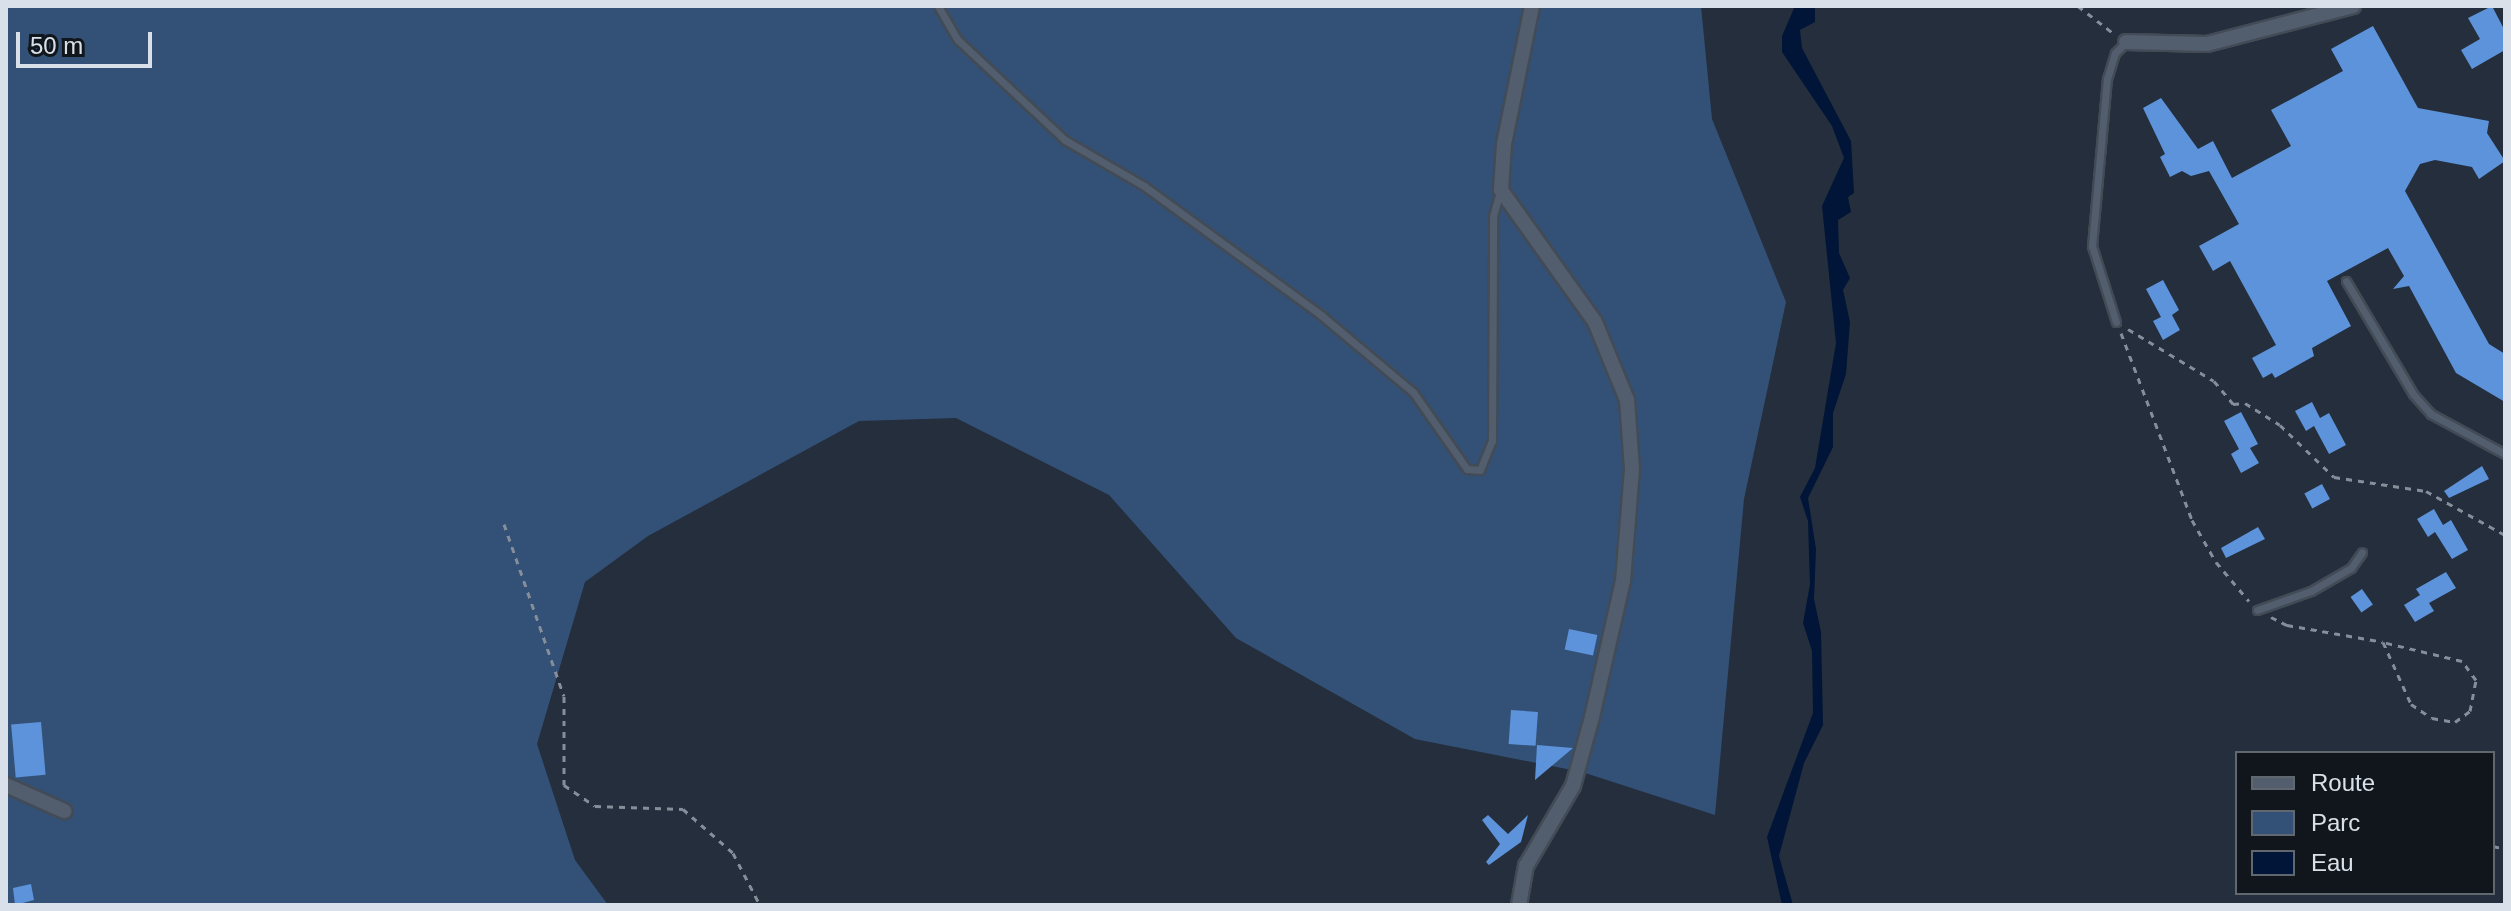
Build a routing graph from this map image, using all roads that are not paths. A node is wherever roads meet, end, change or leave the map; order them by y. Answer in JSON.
{"nodes":[{"id":1,"x":938,"y":6,"type":"edge"},
{"id":2,"x":1532,"y":6,"type":"edge"},
{"id":3,"x":2353,"y":6,"type":"edge"},
{"id":4,"x":2320,"y":10,"type":"edge"},
{"id":5,"x":2126,"y":42,"type":"joint"},
{"id":6,"x":1501,"y":190,"type":"junction"},
{"id":7,"x":2346,"y":281,"type":"dead end"},
{"id":8,"x":2116,"y":322,"type":"road end"},
{"id":9,"x":2505,"y":454,"type":"edge"},
{"id":10,"x":2362,"y":552,"type":"dead end"},
{"id":11,"x":2257,"y":610,"type":"road end"},
{"id":12,"x":6,"y":785,"type":"edge"},
{"id":13,"x":64,"y":811,"type":"dead end"},
{"id":14,"x":1519,"y":905,"type":"edge"}],
"edges":[{"from":1,"to":6,"type":"lane"},
{"from":2,"to":6,"type":"street"},
{"from":3,"to":4,"type":"street"},
{"from":4,"to":5,"type":"street"},
{"from":5,"to":8,"type":"lane"},
{"from":6,"to":14,"type":"street"},
{"from":7,"to":9,"type":"lane"},
{"from":10,"to":11,"type":"lane"},
{"from":12,"to":13,"type":"street"}]}
